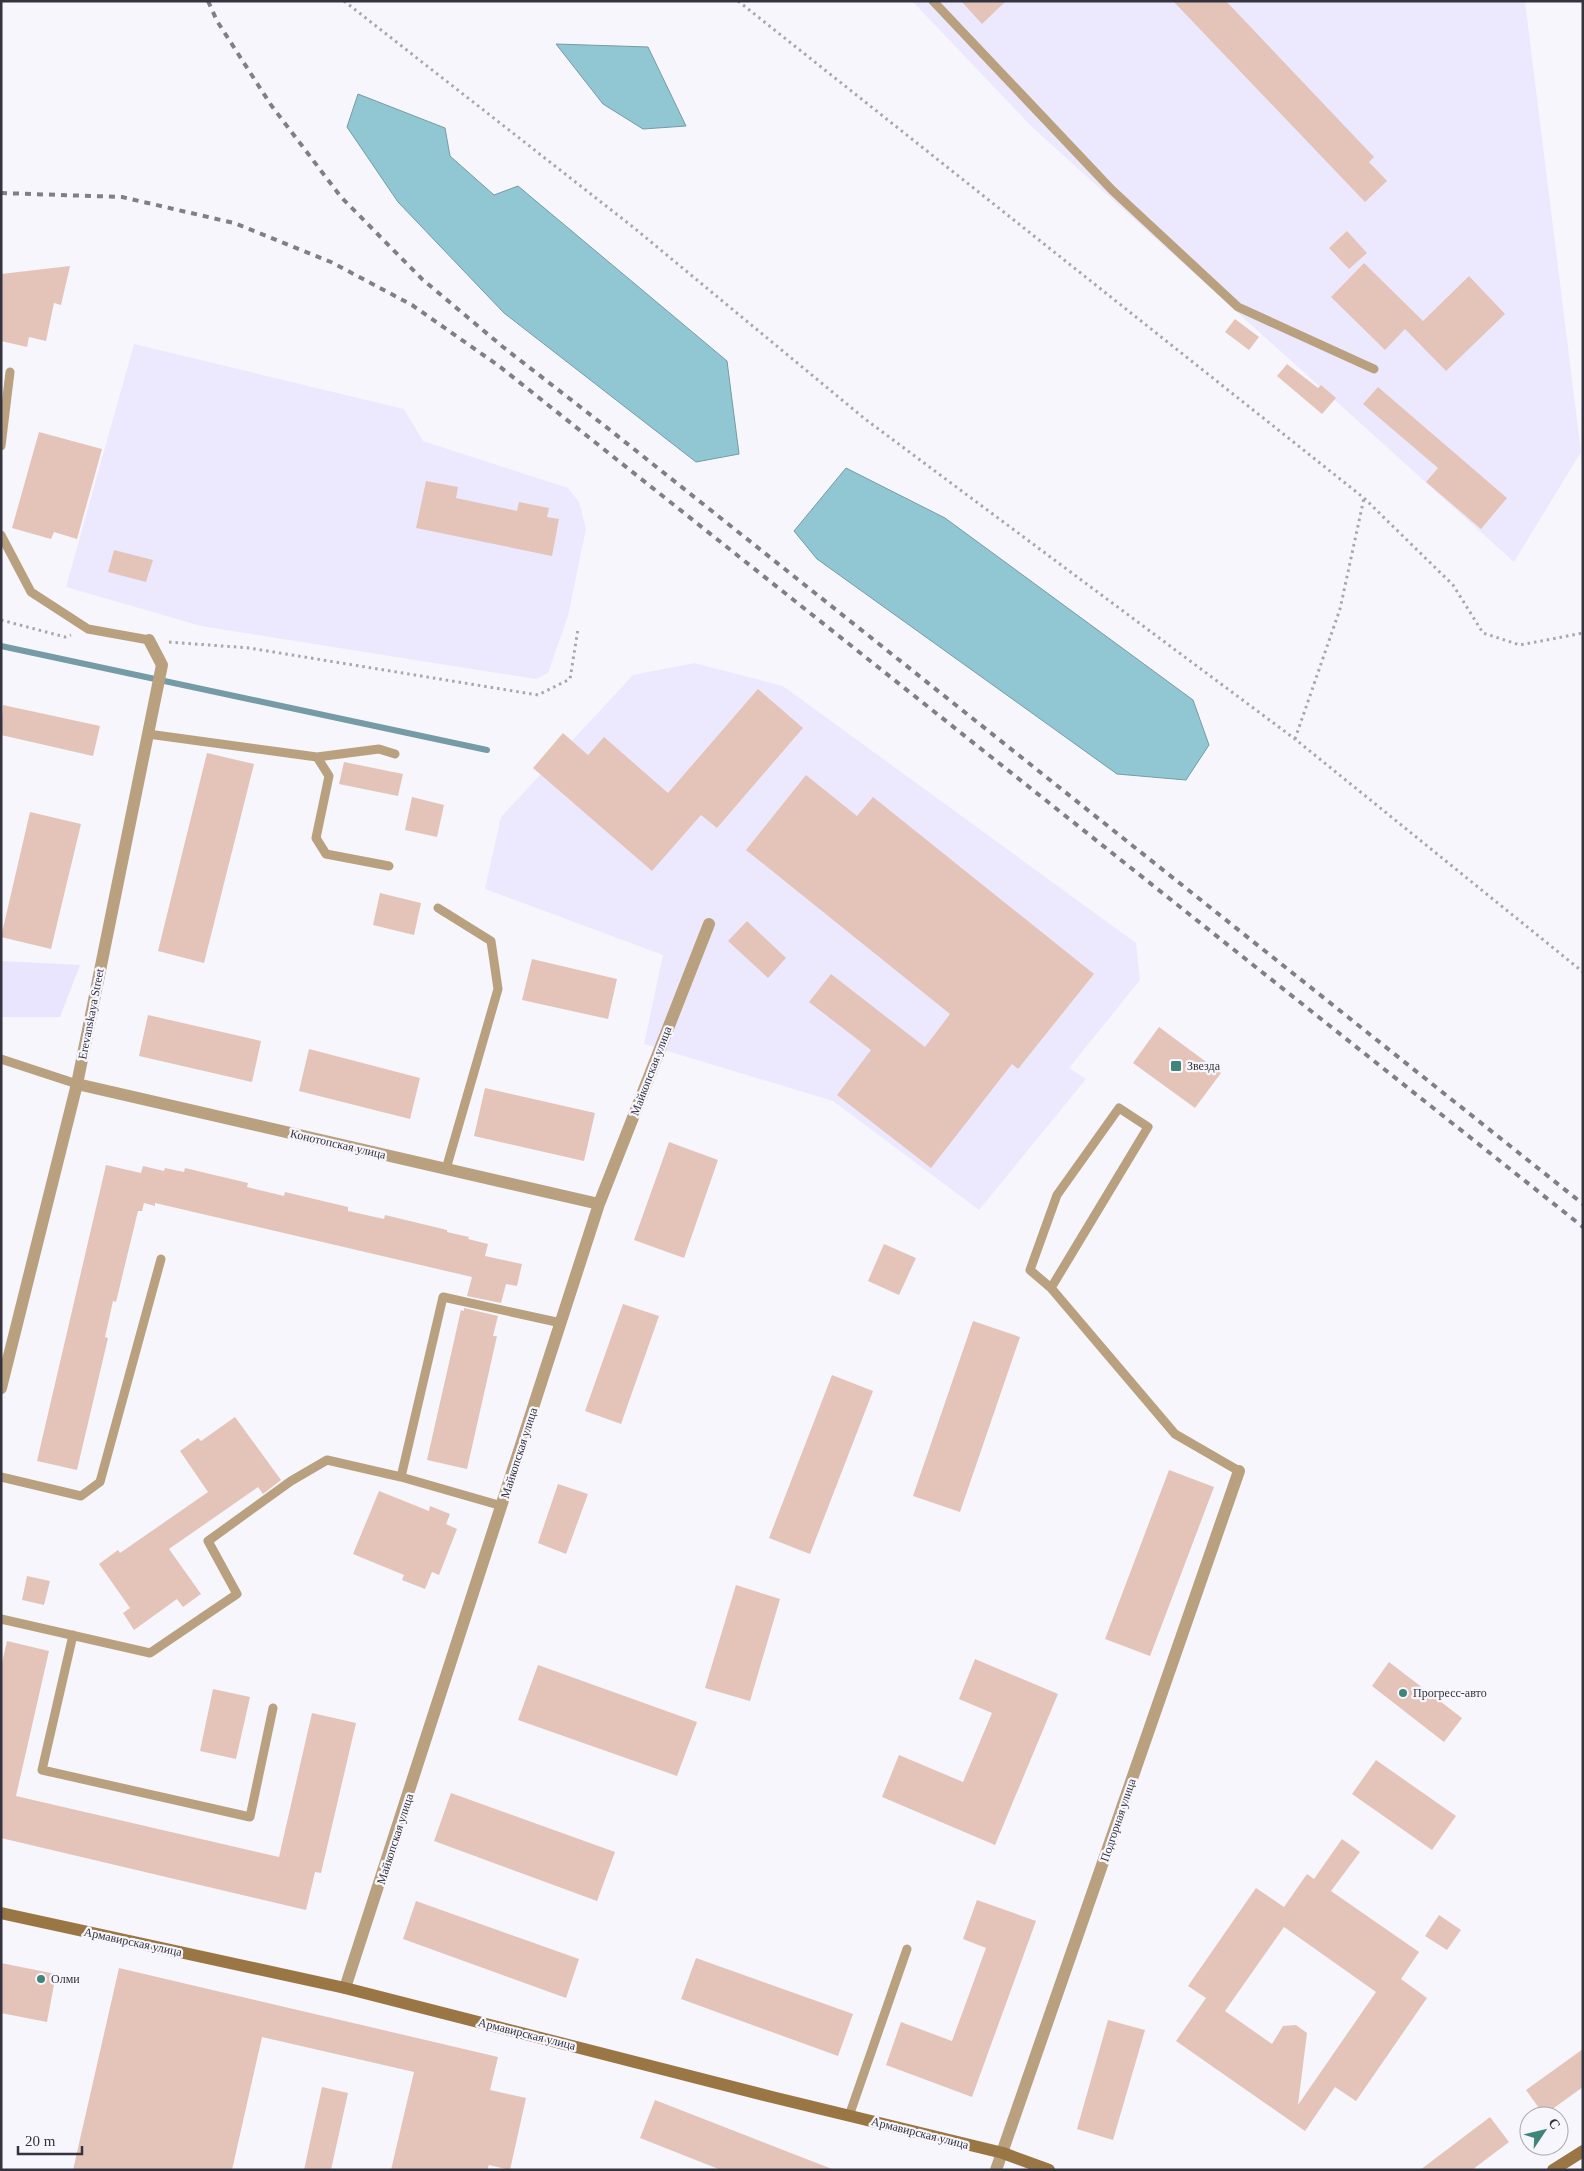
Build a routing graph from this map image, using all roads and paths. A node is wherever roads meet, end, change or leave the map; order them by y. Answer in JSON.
{"nodes":[{"id":1,"x":344,"y":1,"type":"edge"},
{"id":2,"x":738,"y":1,"type":"edge"},
{"id":3,"x":933,"y":1,"type":"edge"},
{"id":4,"x":1374,"y":369,"type":"dead end"},
{"id":5,"x":10,"y":372,"type":"dead end"},
{"id":6,"x":1,"y":446,"type":"edge"},
{"id":7,"x":1364,"y":498,"type":"junction"},
{"id":8,"x":1,"y":535,"type":"edge"},
{"id":9,"x":1,"y":620,"type":"edge"},
{"id":10,"x":88,"y":629,"type":"junction"},
{"id":11,"x":578,"y":629,"type":"dead end"},
{"id":12,"x":1583,"y":633,"type":"edge"},
{"id":13,"x":149,"y":640,"type":"junction"},
{"id":14,"x":148,"y":734,"type":"junction"},
{"id":15,"x":1295,"y":739,"type":"junction"},
{"id":16,"x":395,"y":754,"type":"dead end"},
{"id":17,"x":318,"y":757,"type":"junction"},
{"id":18,"x":389,"y":866,"type":"dead end"},
{"id":19,"x":438,"y":908,"type":"dead end"},
{"id":20,"x":709,"y":924,"type":"dead end"},
{"id":21,"x":1583,"y":972,"type":"edge"},
{"id":22,"x":1,"y":1058,"type":"edge"},
{"id":23,"x":77,"y":1084,"type":"junction"},
{"id":24,"x":446,"y":1169,"type":"junction"},
{"id":25,"x":599,"y":1204,"type":"junction"},
{"id":26,"x":161,"y":1259,"type":"dead end"},
{"id":27,"x":1051,"y":1288,"type":"junction"},
{"id":28,"x":560,"y":1323,"type":"junction"},
{"id":29,"x":1,"y":1388,"type":"edge"},
{"id":30,"x":1239,"y":1470,"type":"joint"},
{"id":31,"x":1,"y":1477,"type":"edge"},
{"id":32,"x":401,"y":1477,"type":"junction"},
{"id":33,"x":502,"y":1506,"type":"junction"},
{"id":34,"x":1,"y":1619,"type":"edge"},
{"id":35,"x":72,"y":1635,"type":"junction"},
{"id":36,"x":273,"y":1708,"type":"dead end"},
{"id":37,"x":1,"y":1913,"type":"edge"},
{"id":38,"x":907,"y":1949,"type":"dead end"},
{"id":39,"x":345,"y":1988,"type":"junction"},
{"id":40,"x":849,"y":2116,"type":"junction"},
{"id":41,"x":1583,"y":2151,"type":"edge"},
{"id":42,"x":1003,"y":2153,"type":"junction"},
{"id":43,"x":996,"y":2170,"type":"edge"},
{"id":44,"x":1049,"y":2170,"type":"edge"},
{"id":45,"x":1553,"y":2170,"type":"edge"}],
"edges":[{"from":1,"to":15,"type":"path"},
{"from":2,"to":7,"type":"path"},
{"from":3,"to":4,"type":"lane"},
{"from":5,"to":6,"type":"lane"},
{"from":7,"to":12,"type":"path"},
{"from":7,"to":15,"type":"path"},
{"from":8,"to":10,"type":"lane"},
{"from":9,"to":10,"type":"path"},
{"from":10,"to":13,"type":"lane"},
{"from":11,"to":13,"type":"path"},
{"from":13,"to":14,"type":"street","name":"Erevanskaya Street"},
{"from":14,"to":17,"type":"lane"},
{"from":14,"to":23,"type":"street","name":"Erevanskaya Street"},
{"from":15,"to":21,"type":"path"},
{"from":16,"to":17,"type":"lane"},
{"from":17,"to":18,"type":"lane"},
{"from":19,"to":24,"type":"lane"},
{"from":20,"to":25,"type":"street","name":"Майкопская улица"},
{"from":22,"to":23,"type":"lane"},
{"from":23,"to":24,"type":"street","name":"Конотопская улица"},
{"from":23,"to":29,"type":"street","name":"Erevanskaya Street"},
{"from":24,"to":25,"type":"street","name":"Конотопская улица"},
{"from":25,"to":28,"type":"street","name":"Майкопская улица"},
{"from":26,"to":31,"type":"lane"},
{"from":27,"to":27,"type":"lane"},
{"from":27,"to":30,"type":"lane"},
{"from":28,"to":32,"type":"lane"},
{"from":28,"to":33,"type":"street","name":"Майкопская улица"},
{"from":30,"to":42,"type":"street","name":"Подгорная улица"},
{"from":32,"to":33,"type":"lane"},
{"from":32,"to":35,"type":"lane"},
{"from":33,"to":39,"type":"street","name":"Майкопская улица"},
{"from":34,"to":35,"type":"lane"},
{"from":35,"to":36,"type":"lane"},
{"from":37,"to":39,"type":"main road","name":"Армавирская улица"},
{"from":38,"to":40,"type":"lane"},
{"from":39,"to":40,"type":"main road","name":"Армавирская улица"},
{"from":40,"to":42,"type":"main road","name":"Армавирская улица"},
{"from":41,"to":45,"type":"main road"},
{"from":42,"to":43,"type":"street","name":"Подгорная улица"},
{"from":42,"to":44,"type":"main road","name":"Армавирская улица"}]}
